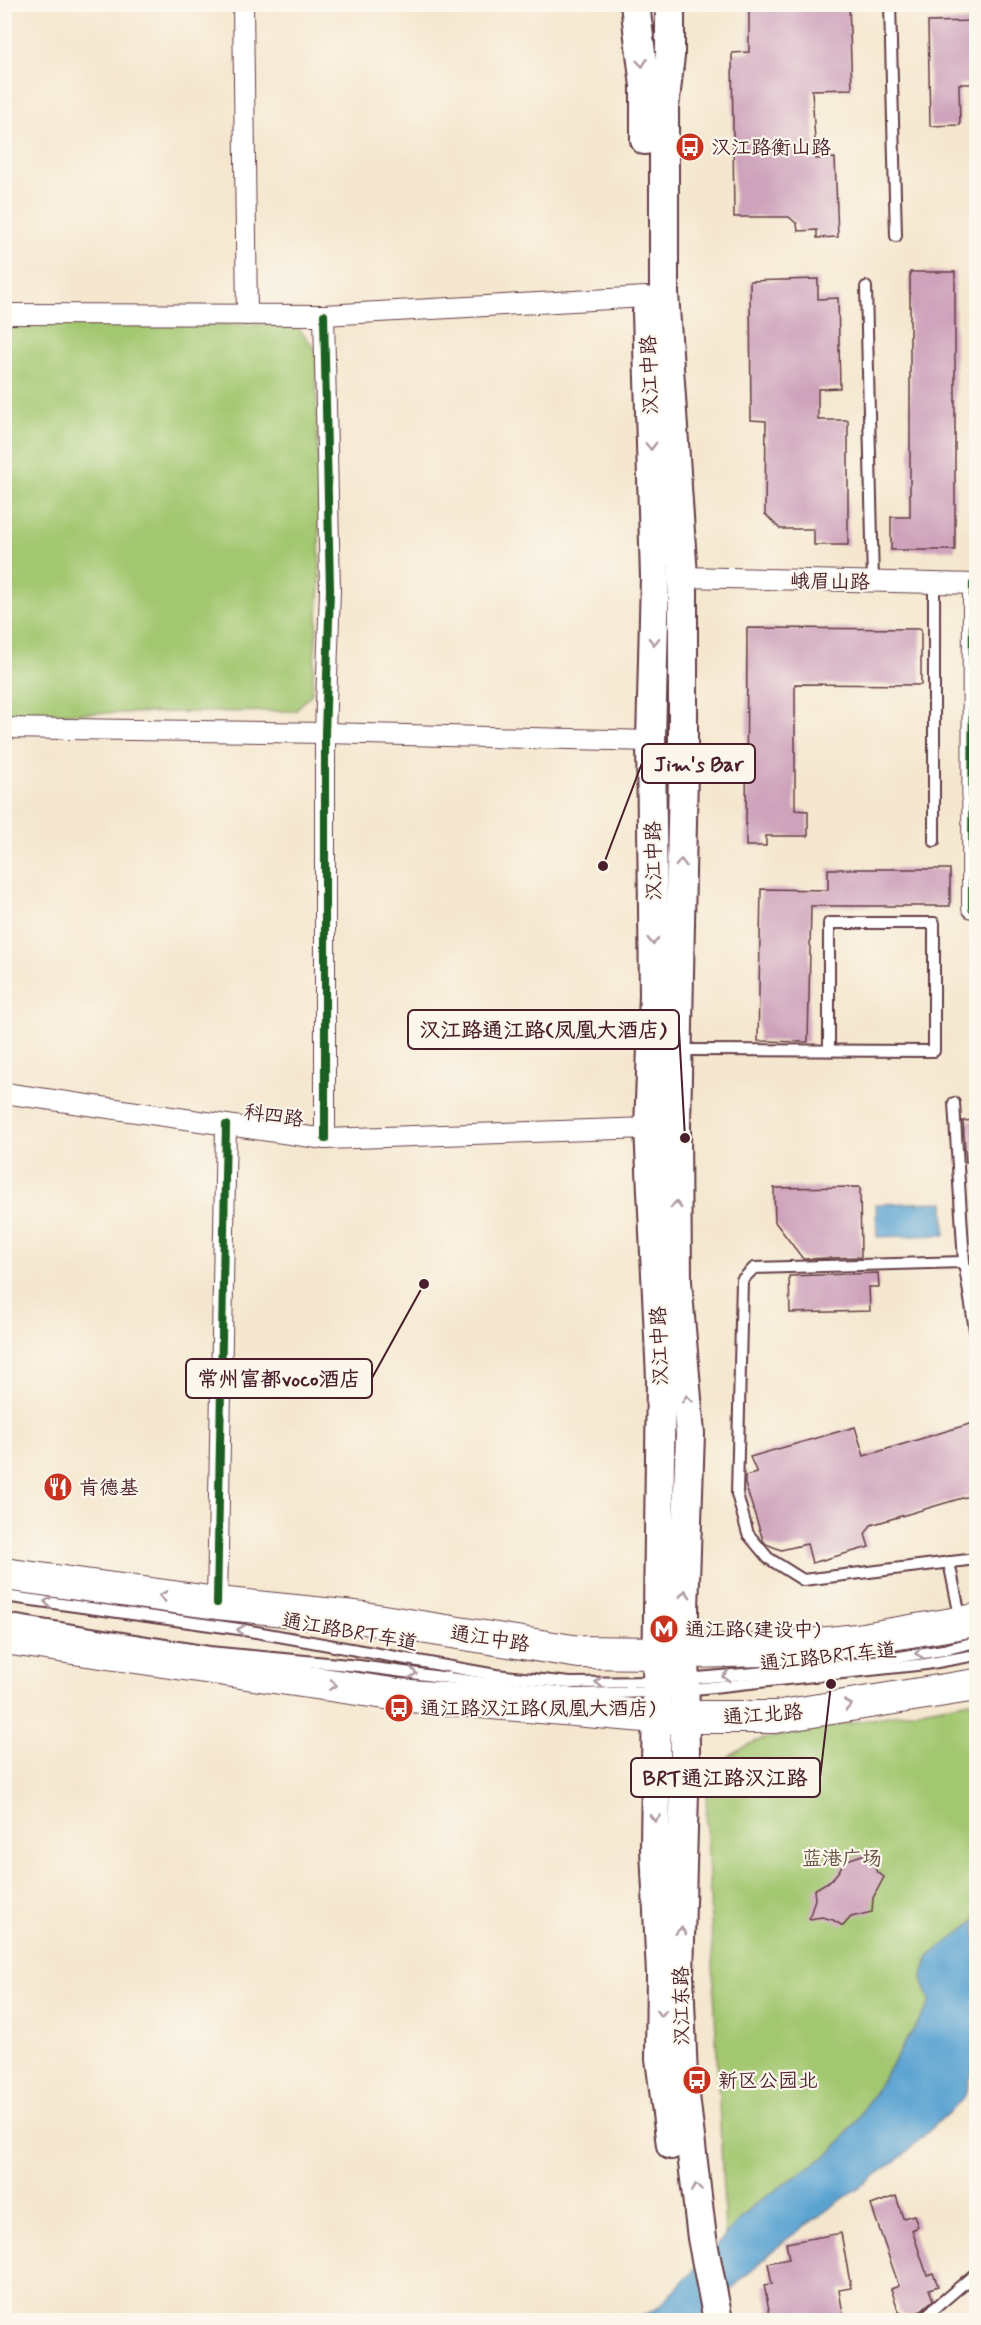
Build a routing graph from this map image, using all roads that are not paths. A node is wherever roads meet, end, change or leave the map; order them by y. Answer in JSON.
{"nodes":[{"id":1,"x":243,"y":4,"type":"edge"},
{"id":2,"x":635,"y":4,"type":"edge"},
{"id":3,"x":670,"y":4,"type":"edge"},
{"id":4,"x":890,"y":4,"type":"edge"},
{"id":5,"x":896,"y":236,"type":"dead end"},
{"id":6,"x":866,"y":287,"type":"dead end"},
{"id":7,"x":646,"y":297,"type":"junction"},
{"id":8,"x":4,"y":314,"type":"edge"},
{"id":9,"x":247,"y":315,"type":"junction"},
{"id":10,"x":324,"y":315,"type":"junction"},
{"id":11,"x":683,"y":577,"type":"junction"},
{"id":12,"x":873,"y":582,"type":"junction"},
{"id":13,"x":934,"y":583,"type":"junction"},
{"id":14,"x":975,"y":584,"type":"edge"},
{"id":15,"x":4,"y":728,"type":"edge"},
{"id":16,"x":325,"y":733,"type":"junction"},
{"id":17,"x":651,"y":741,"type":"junction"},
{"id":18,"x":974,"y":791,"type":"edge"},
{"id":19,"x":934,"y":841,"type":"dead end"},
{"id":20,"x":974,"y":908,"type":"edge"},
{"id":21,"x":829,"y":1049,"type":"junction"},
{"id":22,"x":678,"y":1050,"type":"junction"},
{"id":23,"x":4,"y":1093,"type":"edge"},
{"id":24,"x":954,"y":1103,"type":"dead end"},
{"id":25,"x":226,"y":1125,"type":"junction"},
{"id":26,"x":649,"y":1128,"type":"junction"},
{"id":27,"x":325,"y":1139,"type":"junction"},
{"id":28,"x":964,"y":1262,"type":"junction"},
{"id":29,"x":976,"y":1336,"type":"edge"},
{"id":30,"x":976,"y":1559,"type":"edge"},
{"id":31,"x":949,"y":1562,"type":"junction"},
{"id":32,"x":4,"y":1574,"type":"edge"},
{"id":33,"x":4,"y":1596,"type":"edge"},
{"id":34,"x":217,"y":1603,"type":"junction"},
{"id":35,"x":4,"y":1619,"type":"edge"},
{"id":36,"x":971,"y":1628,"type":"edge"},
{"id":37,"x":4,"y":1637,"type":"edge"},
{"id":38,"x":209,"y":1652,"type":"junction"},
{"id":39,"x":976,"y":1655,"type":"edge"},
{"id":40,"x":976,"y":1684,"type":"edge"},
{"id":41,"x":671,"y":1686,"type":"junction"},
{"id":42,"x":696,"y":2256,"type":"junction"},
{"id":43,"x":976,"y":2273,"type":"edge"},
{"id":44,"x":699,"y":2320,"type":"edge"},
{"id":45,"x":718,"y":2320,"type":"edge"},
{"id":46,"x":921,"y":2320,"type":"edge"}],
"edges":[{"from":1,"to":9,"type":"street"},
{"from":2,"to":7,"type":"main road","name":"汉江中路","one_way":true},
{"from":3,"to":11,"type":"main road","name":"汉江中路"},
{"from":4,"to":5,"type":"lane"},
{"from":6,"to":12,"type":"lane"},
{"from":7,"to":10,"type":"street"},
{"from":7,"to":17,"type":"main road","name":"汉江中路","one_way":true},
{"from":8,"to":9,"type":"street"},
{"from":9,"to":10,"type":"street"},
{"from":10,"to":16,"type":"street"},
{"from":11,"to":12,"type":"street","name":"峨眉山路"},
{"from":22,"to":11,"type":"main road","name":"汉江中路","one_way":true},
{"from":12,"to":13,"type":"street","name":"峨眉山路"},
{"from":13,"to":14,"type":"street","name":"峨眉山路"},
{"from":13,"to":19,"type":"lane"},
{"from":14,"to":18,"type":"street"},
{"from":15,"to":16,"type":"street"},
{"from":16,"to":17,"type":"street"},
{"from":16,"to":27,"type":"street"},
{"from":17,"to":26,"type":"main road","name":"汉江中路","one_way":true},
{"from":18,"to":20,"type":"street"},
{"from":21,"to":21,"type":"lane"},
{"from":21,"to":22,"type":"lane"},
{"from":41,"to":22,"type":"main road","name":"汉江中路","one_way":true},
{"from":23,"to":25,"type":"street","name":"科四路"},
{"from":24,"to":28,"type":"lane"},
{"from":25,"to":27,"type":"street","name":"科四路"},
{"from":25,"to":34,"type":"street"},
{"from":26,"to":27,"type":"street","name":"科四路"},
{"from":26,"to":41,"type":"main road","name":"汉江中路"},
{"from":28,"to":29,"type":"lane"},
{"from":28,"to":31,"type":"lane"},
{"from":30,"to":31,"type":"lane"},
{"from":31,"to":36,"type":"lane"},
{"from":34,"to":32,"type":"main road","name":"通江中路","one_way":true},
{"from":41,"to":33,"type":"lane","name":"通江路BRT车道","one_way":true},
{"from":34,"to":41,"type":"main road","name":"通江中路"},
{"from":35,"to":38,"type":"lane","name":"通江路BRT车道"},
{"from":36,"to":41,"type":"main road","name":"通江中路"},
{"from":37,"to":38,"type":"lane"},
{"from":37,"to":41,"type":"main road","name":"通江中路","one_way":true},
{"from":38,"to":41,"type":"lane","name":"通江路BRT车道","one_way":true},
{"from":41,"to":39,"type":"lane","name":"通江路BRT车道","one_way":true},
{"from":41,"to":40,"type":"main road","name":"通江北路","one_way":true},
{"from":41,"to":42,"type":"main road","name":"汉江东路"},
{"from":42,"to":44,"type":"main road","name":"汉江东路"},
{"from":42,"to":45,"type":"main road","name":"汉江东路"},
{"from":43,"to":46,"type":"lane"}]}
